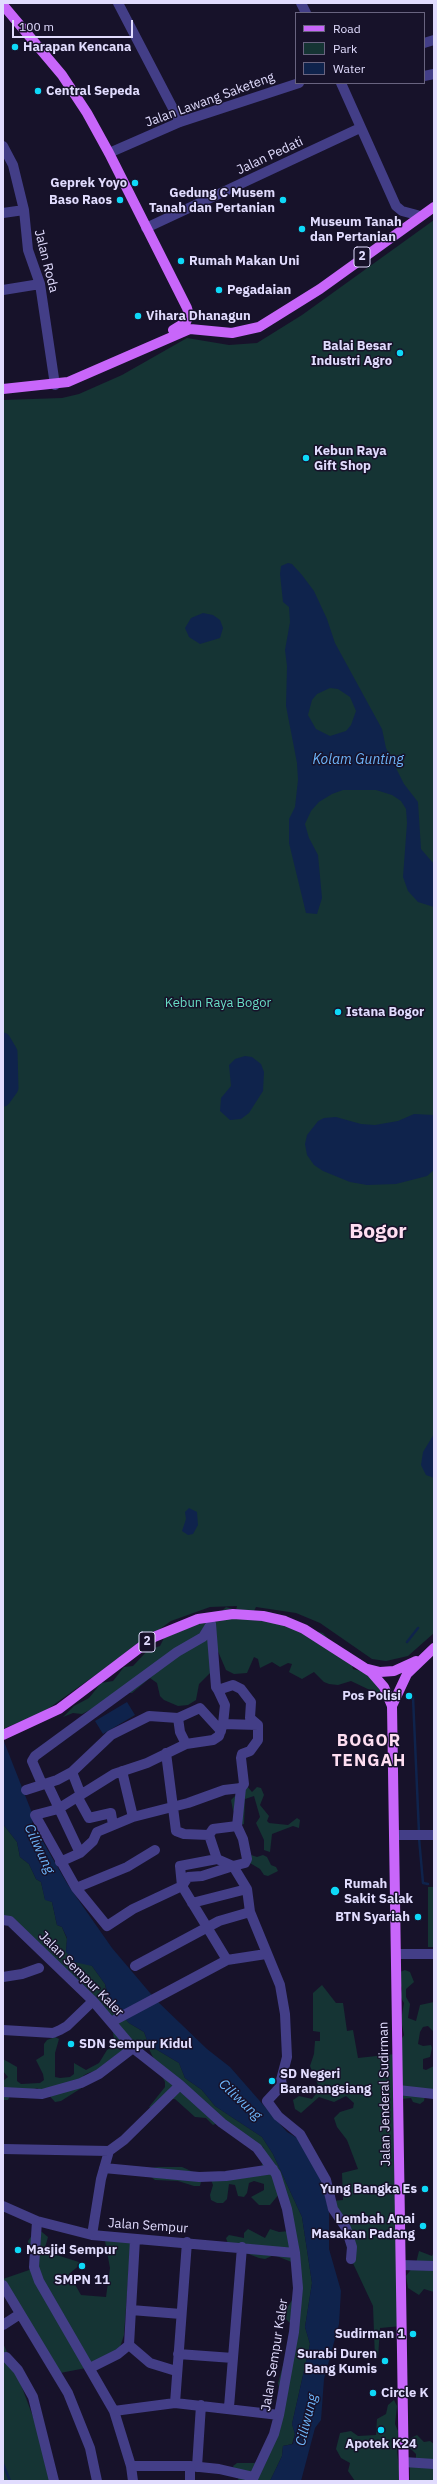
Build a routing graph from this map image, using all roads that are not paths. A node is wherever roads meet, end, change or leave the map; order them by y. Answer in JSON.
{"nodes":[{"id":1,"x":118,"y":3,"type":"edge"},
{"id":2,"x":301,"y":3,"type":"edge"},
{"id":3,"x":3,"y":5,"type":"edge"},
{"id":4,"x":306,"y":12,"type":"edge"},
{"id":5,"x":296,"y":84,"type":"edge"},
{"id":6,"x":341,"y":84,"type":"edge"},
{"id":7,"x":180,"y":122,"type":"junction"},
{"id":8,"x":360,"y":128,"type":"junction"},
{"id":9,"x":3,"y":146,"type":"edge"},
{"id":10,"x":109,"y":153,"type":"junction"},
{"id":11,"x":434,"y":199,"type":"edge"},
{"id":12,"x":434,"y":207,"type":"edge"},
{"id":13,"x":24,"y":210,"type":"junction"},
{"id":14,"x":3,"y":214,"type":"edge"},
{"id":15,"x":417,"y":215,"type":"junction"},
{"id":16,"x":409,"y":224,"type":"junction"},
{"id":17,"x":146,"y":228,"type":"junction"},
{"id":18,"x":40,"y":284,"type":"junction"},
{"id":19,"x":3,"y":290,"type":"edge"},
{"id":20,"x":159,"y":341,"type":"junction"},
{"id":21,"x":55,"y":385,"type":"junction"},
{"id":22,"x":3,"y":389,"type":"edge"},
{"id":23,"x":211,"y":1620,"type":"junction"},
{"id":24,"x":434,"y":1648,"type":"edge"},
{"id":25,"x":423,"y":1658,"type":"junction"},
{"id":26,"x":363,"y":1667,"type":"junction"},
{"id":27,"x":218,"y":1690,"type":"junction"},
{"id":28,"x":392,"y":1706,"type":"junction"},
{"id":29,"x":178,"y":1718,"type":"junction"},
{"id":30,"x":258,"y":1725,"type":"junction"},
{"id":31,"x":222,"y":1728,"type":"junction"},
{"id":32,"x":7,"y":1734,"type":"edge"},
{"id":33,"x":186,"y":1744,"type":"junction"},
{"id":34,"x":166,"y":1752,"type":"junction"},
{"id":35,"x":122,"y":1771,"type":"junction"},
{"id":36,"x":72,"y":1772,"type":"junction"},
{"id":37,"x":45,"y":1783,"type":"junction"},
{"id":38,"x":241,"y":1788,"type":"junction"},
{"id":39,"x":26,"y":1790,"type":"dead end"},
{"id":40,"x":80,"y":1796,"type":"junction"},
{"id":41,"x":172,"y":1806,"type":"junction"},
{"id":42,"x":58,"y":1809,"type":"junction"},
{"id":43,"x":133,"y":1817,"type":"junction"},
{"id":44,"x":113,"y":1825,"type":"junction"},
{"id":45,"x":237,"y":1826,"type":"junction"},
{"id":46,"x":209,"y":1834,"type":"junction"},
{"id":47,"x":394,"y":1835,"type":"junction"},
{"id":48,"x":434,"y":1835,"type":"edge"},
{"id":49,"x":155,"y":1850,"type":"dead end"},
{"id":50,"x":80,"y":1853,"type":"junction"},
{"id":51,"x":217,"y":1858,"type":"junction"},
{"id":52,"x":60,"y":1862,"type":"junction"},
{"id":53,"x":233,"y":1866,"type":"junction"},
{"id":54,"x":182,"y":1886,"type":"junction"},
{"id":55,"x":76,"y":1888,"type":"junction"},
{"id":56,"x":247,"y":1889,"type":"junction"},
{"id":57,"x":192,"y":1904,"type":"junction"},
{"id":58,"x":250,"y":1912,"type":"junction"},
{"id":59,"x":3,"y":1920,"type":"edge"},
{"id":60,"x":206,"y":1927,"type":"junction"},
{"id":61,"x":266,"y":1954,"type":"junction"},
{"id":62,"x":396,"y":1954,"type":"junction"},
{"id":63,"x":434,"y":1954,"type":"edge"},
{"id":64,"x":227,"y":1960,"type":"junction"},
{"id":65,"x":135,"y":1966,"type":"dead end"},
{"id":66,"x":38,"y":1968,"type":"dead end"},
{"id":67,"x":3,"y":1977,"type":"edge"},
{"id":68,"x":93,"y":2001,"type":"junction"},
{"id":69,"x":113,"y":2021,"type":"junction"},
{"id":70,"x":3,"y":2030,"type":"edge"},
{"id":71,"x":133,"y":2048,"type":"junction"},
{"id":72,"x":180,"y":2085,"type":"junction"},
{"id":73,"x":398,"y":2090,"type":"junction"},
{"id":74,"x":3,"y":2092,"type":"edge"},
{"id":75,"x":434,"y":2094,"type":"edge"},
{"id":76,"x":3,"y":2149,"type":"edge"},
{"id":77,"x":109,"y":2150,"type":"junction"},
{"id":78,"x":104,"y":2168,"type":"junction"},
{"id":79,"x":273,"y":2169,"type":"junction"},
{"id":80,"x":4,"y":2208,"type":"edge"},
{"id":81,"x":37,"y":2221,"type":"junction"},
{"id":82,"x":92,"y":2235,"type":"junction"},
{"id":83,"x":135,"y":2239,"type":"junction"},
{"id":84,"x":187,"y":2242,"type":"junction"},
{"id":85,"x":242,"y":2247,"type":"junction"},
{"id":86,"x":295,"y":2253,"type":"junction"},
{"id":87,"x":351,"y":2259,"type":"dead end"},
{"id":88,"x":401,"y":2265,"type":"junction"},
{"id":89,"x":434,"y":2266,"type":"edge"},
{"id":90,"x":3,"y":2285,"type":"edge"},
{"id":91,"x":131,"y":2310,"type":"junction"},
{"id":92,"x":20,"y":2314,"type":"junction"},
{"id":93,"x":181,"y":2314,"type":"junction"},
{"id":94,"x":3,"y":2326,"type":"edge"},
{"id":95,"x":129,"y":2345,"type":"junction"},
{"id":96,"x":178,"y":2354,"type":"junction"},
{"id":97,"x":6,"y":2357,"type":"dead end"},
{"id":98,"x":234,"y":2358,"type":"junction"},
{"id":99,"x":90,"y":2368,"type":"junction"},
{"id":100,"x":176,"y":2371,"type":"junction"},
{"id":101,"x":175,"y":2403,"type":"junction"},
{"id":102,"x":201,"y":2405,"type":"junction"},
{"id":103,"x":229,"y":2407,"type":"junction"},
{"id":104,"x":114,"y":2411,"type":"junction"},
{"id":105,"x":280,"y":2415,"type":"junction"},
{"id":106,"x":404,"y":2462,"type":"junction"},
{"id":107,"x":434,"y":2464,"type":"edge"},
{"id":108,"x":131,"y":2466,"type":"junction"},
{"id":109,"x":194,"y":2467,"type":"junction"},
{"id":110,"x":253,"y":2479,"type":"edge"},
{"id":111,"x":54,"y":2481,"type":"edge"},
{"id":112,"x":97,"y":2481,"type":"edge"},
{"id":113,"x":133,"y":2481,"type":"edge"},
{"id":114,"x":190,"y":2481,"type":"edge"},
{"id":115,"x":404,"y":2481,"type":"edge"}],
"edges":[{"from":1,"to":7,"type":"street"},
{"from":2,"to":4,"type":"street"},
{"from":3,"to":10,"type":"main road"},
{"from":5,"to":7,"type":"street","name":"Jalan Lawang Saketeng"},
{"from":6,"to":8,"type":"street"},
{"from":7,"to":10,"type":"street","name":"Jalan Lawang Saketeng"},
{"from":8,"to":15,"type":"street"},
{"from":8,"to":17,"type":"street","name":"Jalan Pedati"},
{"from":9,"to":13,"type":"street","name":"Jalan Roda"},
{"from":10,"to":17,"type":"main road"},
{"from":11,"to":15,"type":"main road"},
{"from":12,"to":16,"type":"main road","number":"2"},
{"from":13,"to":14,"type":"street"},
{"from":13,"to":18,"type":"street","name":"Jalan Roda"},
{"from":15,"to":16,"type":"main road"},
{"from":16,"to":20,"type":"main road","number":"2"},
{"from":17,"to":20,"type":"main road"},
{"from":18,"to":19,"type":"street"},
{"from":18,"to":21,"type":"street","name":"Jalan Roda"},
{"from":20,"to":21,"type":"main road","number":"2"},
{"from":21,"to":22,"type":"main road","number":"2"},
{"from":23,"to":26,"type":"main road","number":"2"},
{"from":23,"to":27,"type":"street"},
{"from":23,"to":32,"type":"main road","number":"2"},
{"from":23,"to":37,"type":"street"},
{"from":24,"to":25,"type":"main road","number":"2"},
{"from":25,"to":26,"type":"main road","number":"2"},
{"from":25,"to":28,"type":"main road"},
{"from":26,"to":28,"type":"main road"},
{"from":27,"to":30,"type":"street"},
{"from":27,"to":31,"type":"street"},
{"from":28,"to":47,"type":"main road","name":"Jalan Jenderal Sudirman"},
{"from":29,"to":31,"type":"street"},
{"from":29,"to":33,"type":"street"},
{"from":29,"to":36,"type":"street"},
{"from":30,"to":31,"type":"street"},
{"from":30,"to":38,"type":"street"},
{"from":31,"to":33,"type":"street"},
{"from":33,"to":34,"type":"street"},
{"from":34,"to":35,"type":"street"},
{"from":34,"to":41,"type":"street"},
{"from":35,"to":40,"type":"street"},
{"from":35,"to":43,"type":"street"},
{"from":36,"to":37,"type":"street"},
{"from":36,"to":40,"type":"street"},
{"from":37,"to":39,"type":"street"},
{"from":37,"to":42,"type":"street"},
{"from":38,"to":41,"type":"street"},
{"from":38,"to":45,"type":"street"},
{"from":40,"to":42,"type":"street"},
{"from":40,"to":44,"type":"street"},
{"from":41,"to":43,"type":"street"},
{"from":41,"to":46,"type":"street"},
{"from":42,"to":50,"type":"street"},
{"from":42,"to":52,"type":"street"},
{"from":43,"to":44,"type":"street"},
{"from":44,"to":50,"type":"street"},
{"from":45,"to":46,"type":"street"},
{"from":45,"to":53,"type":"street"},
{"from":46,"to":51,"type":"street"},
{"from":47,"to":48,"type":"street"},
{"from":47,"to":62,"type":"main road","name":"Jalan Jenderal Sudirman"},
{"from":49,"to":55,"type":"street"},
{"from":50,"to":52,"type":"street"},
{"from":51,"to":53,"type":"street"},
{"from":51,"to":54,"type":"street"},
{"from":52,"to":55,"type":"street"},
{"from":53,"to":54,"type":"street"},
{"from":53,"to":56,"type":"street"},
{"from":54,"to":55,"type":"street"},
{"from":54,"to":57,"type":"street"},
{"from":56,"to":57,"type":"street"},
{"from":56,"to":58,"type":"street"},
{"from":57,"to":60,"type":"street"},
{"from":58,"to":60,"type":"street"},
{"from":58,"to":61,"type":"street"},
{"from":59,"to":68,"type":"street","name":"Jalan Sempur Kaler"},
{"from":60,"to":64,"type":"street"},
{"from":60,"to":65,"type":"street"},
{"from":61,"to":64,"type":"street"},
{"from":61,"to":87,"type":"street"},
{"from":62,"to":63,"type":"street"},
{"from":62,"to":73,"type":"main road","name":"Jalan Jenderal Sudirman"},
{"from":64,"to":69,"type":"street"},
{"from":66,"to":67,"type":"street"},
{"from":68,"to":69,"type":"street","name":"Jalan Sempur Kaler"},
{"from":68,"to":70,"type":"street"},
{"from":69,"to":71,"type":"street","name":"Jalan Sempur Kaler"},
{"from":71,"to":72,"type":"street","name":"Jalan Sempur Kaler"},
{"from":71,"to":74,"type":"street"},
{"from":72,"to":77,"type":"street"},
{"from":72,"to":79,"type":"street","name":"Jalan Sempur Kaler"},
{"from":73,"to":75,"type":"street"},
{"from":73,"to":88,"type":"main road","name":"Jalan Jenderal Sudirman"},
{"from":76,"to":77,"type":"street"},
{"from":77,"to":78,"type":"street"},
{"from":78,"to":79,"type":"street"},
{"from":78,"to":82,"type":"street"},
{"from":79,"to":86,"type":"street","name":"Jalan Sempur Kaler"},
{"from":80,"to":81,"type":"street","name":"Jalan Sempur"},
{"from":81,"to":82,"type":"street","name":"Jalan Sempur"},
{"from":81,"to":99,"type":"street"},
{"from":82,"to":83,"type":"street","name":"Jalan Sempur"},
{"from":83,"to":84,"type":"street","name":"Jalan Sempur"},
{"from":83,"to":91,"type":"street"},
{"from":84,"to":85,"type":"street","name":"Jalan Sempur"},
{"from":84,"to":93,"type":"street"},
{"from":85,"to":86,"type":"street","name":"Jalan Sempur"},
{"from":85,"to":98,"type":"street"},
{"from":86,"to":105,"type":"street","name":"Jalan Sempur Kaler"},
{"from":88,"to":89,"type":"street"},
{"from":88,"to":106,"type":"main road","name":"Jalan Jenderal Sudirman"},
{"from":90,"to":92,"type":"street"},
{"from":91,"to":93,"type":"street"},
{"from":91,"to":95,"type":"street"},
{"from":92,"to":94,"type":"street"},
{"from":92,"to":112,"type":"street"},
{"from":93,"to":96,"type":"street"},
{"from":95,"to":99,"type":"street"},
{"from":95,"to":100,"type":"street"},
{"from":96,"to":98,"type":"street"},
{"from":96,"to":100,"type":"street"},
{"from":97,"to":111,"type":"street"},
{"from":98,"to":103,"type":"street"},
{"from":99,"to":104,"type":"street"},
{"from":100,"to":101,"type":"street"},
{"from":101,"to":102,"type":"street"},
{"from":101,"to":104,"type":"street"},
{"from":102,"to":103,"type":"street"},
{"from":102,"to":109,"type":"street"},
{"from":103,"to":105,"type":"street"},
{"from":104,"to":108,"type":"street"},
{"from":105,"to":110,"type":"street","name":"Jalan Sempur Kaler"},
{"from":106,"to":107,"type":"street"},
{"from":106,"to":115,"type":"main road","name":"Jalan Jenderal Sudirman"},
{"from":108,"to":109,"type":"street"},
{"from":108,"to":113,"type":"street"},
{"from":109,"to":110,"type":"street"},
{"from":109,"to":114,"type":"street"}]}
